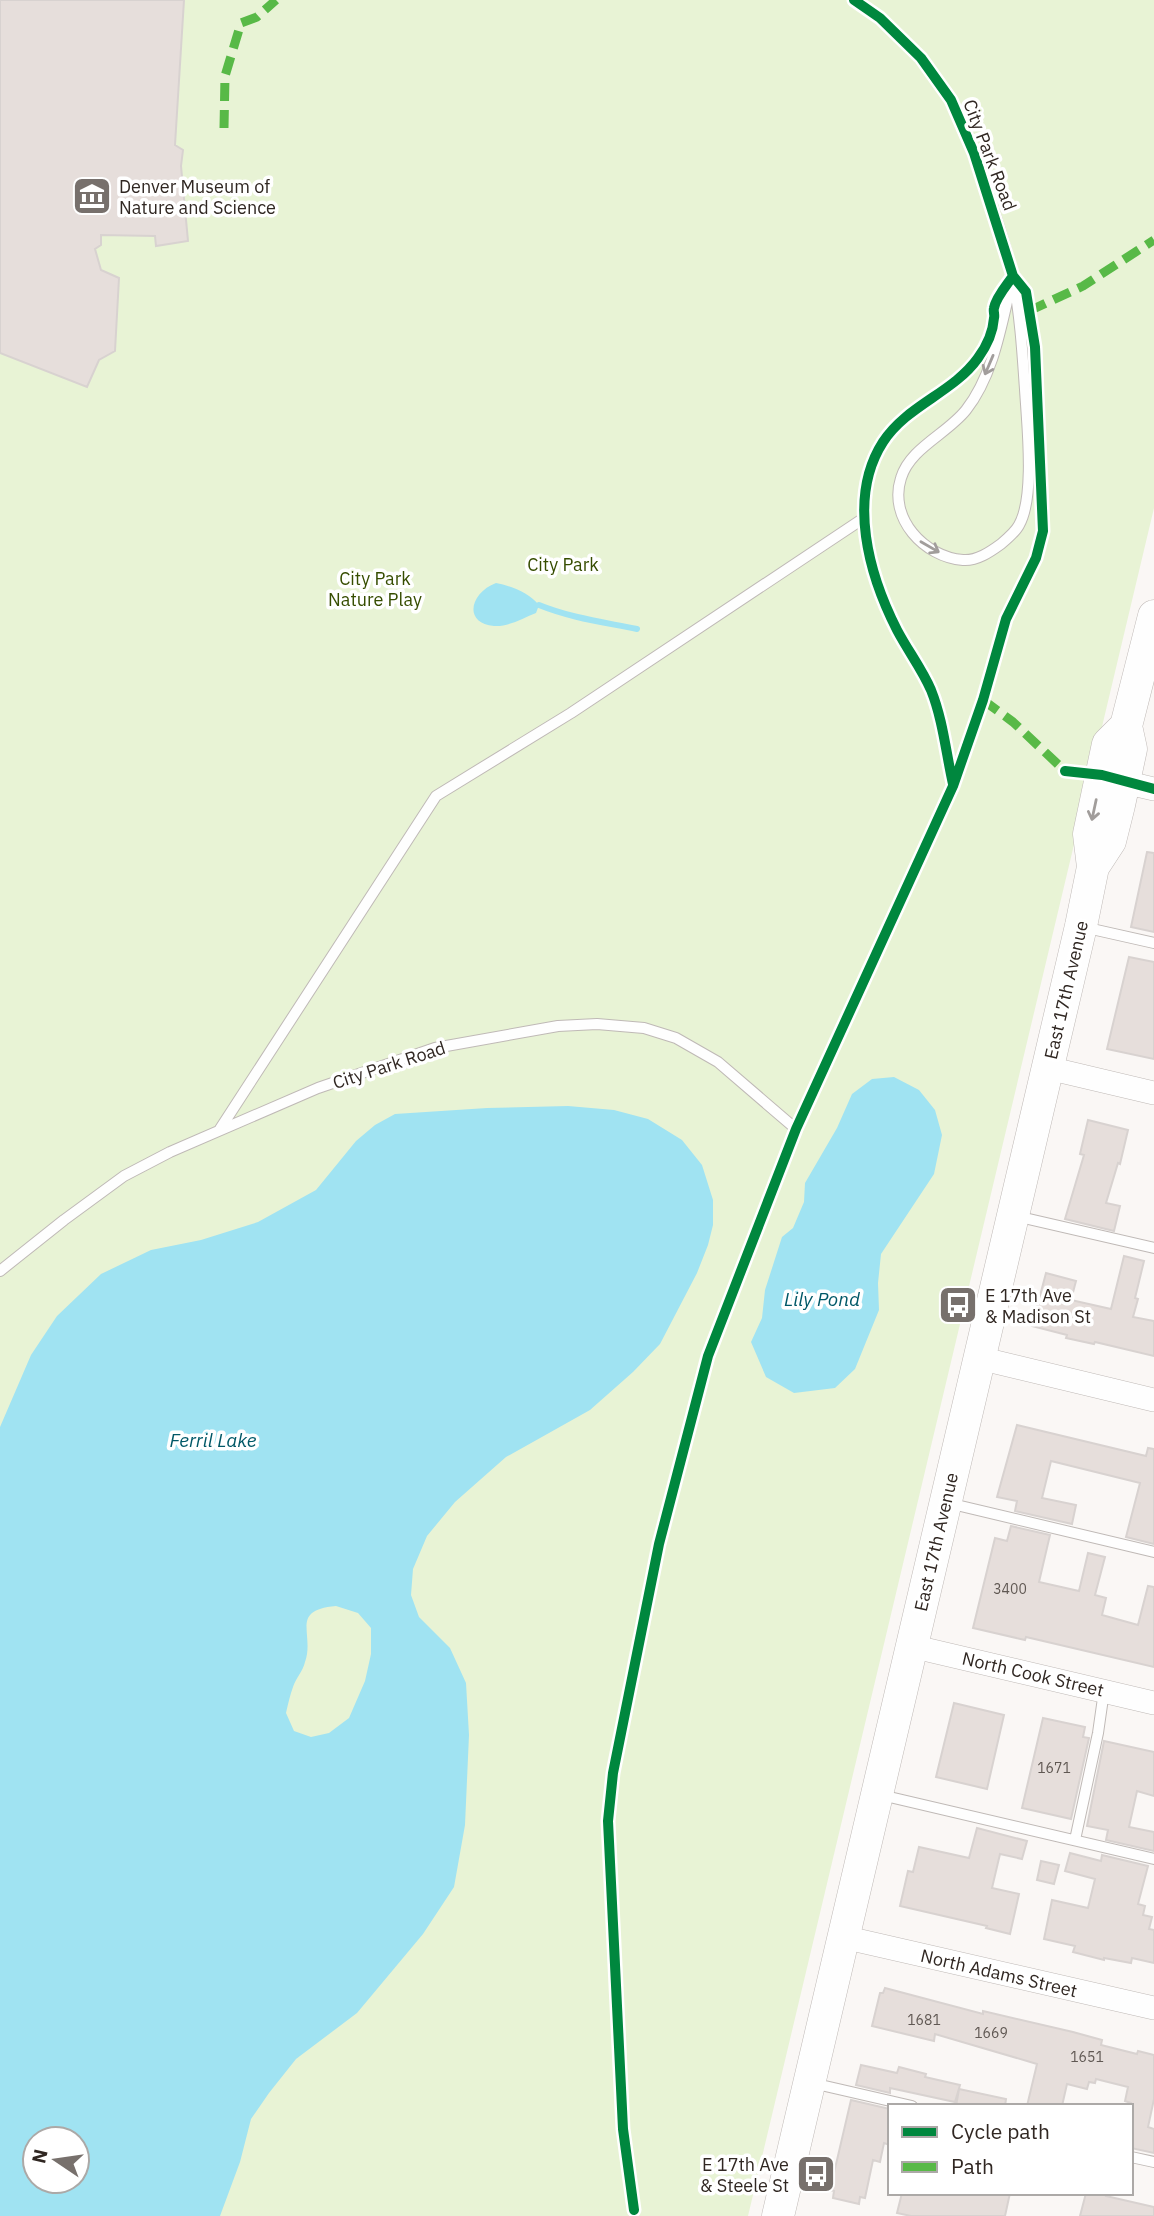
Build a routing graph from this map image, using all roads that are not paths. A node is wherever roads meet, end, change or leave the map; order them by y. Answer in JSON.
{"nodes":[{"id":1,"x":854,"y":0,"type":"edge"},
{"id":2,"x":1013,"y":276,"type":"junction"},
{"id":3,"x":864,"y":518,"type":"dead end"},
{"id":4,"x":1152,"y":629,"type":"edge"},
{"id":5,"x":1126,"y":726,"type":"junction"},
{"id":6,"x":1124,"y":782,"type":"junction"},
{"id":7,"x":1154,"y":789,"type":"edge"},
{"id":8,"x":1093,"y":867,"type":"junction"},
{"id":9,"x":1081,"y":926,"type":"junction"},
{"id":10,"x":1154,"y":943,"type":"edge"},
{"id":11,"x":1048,"y":1068,"type":"junction"},
{"id":12,"x":1154,"y":1093,"type":"edge"},
{"id":13,"x":220,"y":1129,"type":"junction"},
{"id":14,"x":796,"y":1129,"type":"dead end"},
{"id":15,"x":1013,"y":1216,"type":"junction"},
{"id":16,"x":1154,"y":1248,"type":"edge"},
{"id":17,"x":0,"y":1271,"type":"edge"},
{"id":18,"x":979,"y":1358,"type":"junction"},
{"id":19,"x":1154,"y":1400,"type":"edge"},
{"id":20,"x":945,"y":1502,"type":"junction"},
{"id":21,"x":1154,"y":1552,"type":"edge"},
{"id":22,"x":911,"y":1646,"type":"junction"},
{"id":23,"x":1104,"y":1691,"type":"junction"},
{"id":24,"x":1154,"y":1703,"type":"edge"},
{"id":25,"x":877,"y":1794,"type":"junction"},
{"id":26,"x":1075,"y":1840,"type":"junction"},
{"id":27,"x":1154,"y":1859,"type":"edge"},
{"id":28,"x":844,"y":1937,"type":"junction"},
{"id":29,"x":1154,"y":2008,"type":"edge"},
{"id":30,"x":809,"y":2082,"type":"junction"},
{"id":31,"x":903,"y":2104,"type":"edge"},
{"id":32,"x":1133,"y":2157,"type":"edge"},
{"id":33,"x":1154,"y":2162,"type":"edge"},
{"id":34,"x":778,"y":2216,"type":"edge"}],
"edges":[{"from":1,"to":2,"type":"lane","name":"City Park Road"},
{"from":2,"to":2,"type":"lane","name":"City Park Road","one_way":true},
{"from":3,"to":13,"type":"lane"},
{"from":4,"to":5,"type":"main road","name":"East 17th Avenue"},
{"from":5,"to":6,"type":"main road","name":"East 17th Avenue"},
{"from":5,"to":8,"type":"main road","name":"East 17th Avenue","one_way":true},
{"from":6,"to":7,"type":"street"},
{"from":6,"to":8,"type":"main road","name":"East 17th Avenue"},
{"from":8,"to":9,"type":"main road","name":"East 17th Avenue"},
{"from":9,"to":10,"type":"lane"},
{"from":9,"to":11,"type":"main road","name":"East 17th Avenue"},
{"from":11,"to":12,"type":"street"},
{"from":11,"to":15,"type":"main road","name":"East 17th Avenue"},
{"from":13,"to":14,"type":"lane","name":"City Park Road"},
{"from":13,"to":17,"type":"lane","name":"City Park Road"},
{"from":15,"to":16,"type":"lane"},
{"from":15,"to":18,"type":"main road","name":"East 17th Avenue"},
{"from":18,"to":19,"type":"street"},
{"from":18,"to":20,"type":"main road","name":"East 17th Avenue"},
{"from":20,"to":21,"type":"lane"},
{"from":20,"to":22,"type":"main road","name":"East 17th Avenue"},
{"from":22,"to":23,"type":"street","name":"North Cook Street"},
{"from":22,"to":25,"type":"main road","name":"East 17th Avenue"},
{"from":23,"to":24,"type":"street","name":"North Cook Street"},
{"from":23,"to":26,"type":"lane"},
{"from":25,"to":26,"type":"lane"},
{"from":25,"to":28,"type":"main road","name":"East 17th Avenue"},
{"from":26,"to":27,"type":"lane"},
{"from":28,"to":29,"type":"street","name":"North Adams Street"},
{"from":28,"to":30,"type":"main road","name":"East 17th Avenue"},
{"from":30,"to":31,"type":"lane"},
{"from":30,"to":34,"type":"main road","name":"East 17th Avenue"},
{"from":32,"to":33,"type":"lane"}]}
